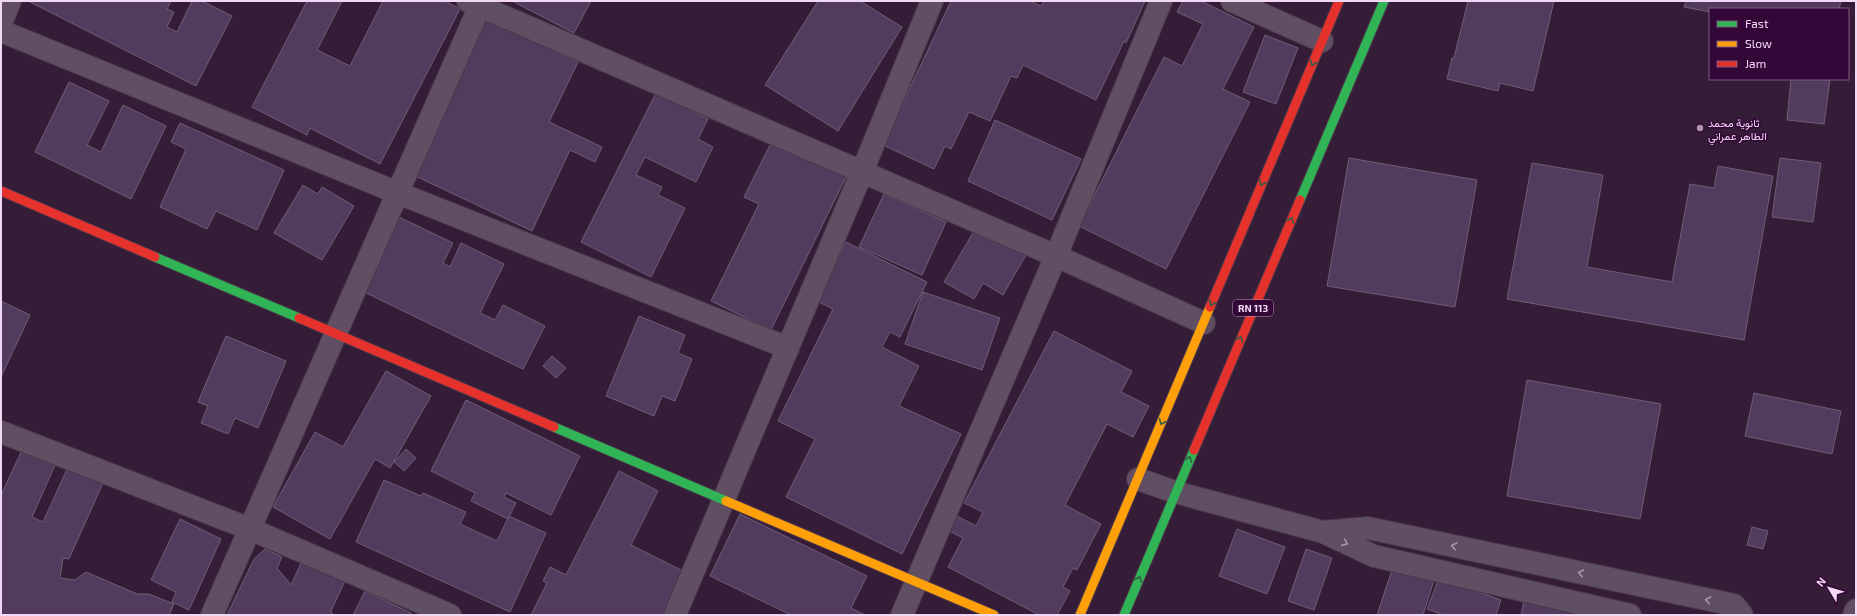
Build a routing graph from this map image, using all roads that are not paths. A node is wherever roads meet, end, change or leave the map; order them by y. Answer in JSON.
{"nodes":[{"id":1,"x":10,"y":1,"type":"edge"},
{"id":2,"x":932,"y":1,"type":"edge"},
{"id":3,"x":1161,"y":1,"type":"edge"},
{"id":4,"x":1232,"y":1,"type":"edge"},
{"id":5,"x":1339,"y":1,"type":"edge"},
{"id":6,"x":1384,"y":1,"type":"edge"},
{"id":7,"x":477,"y":3,"type":"edge"},
{"id":8,"x":1,"y":24,"type":"edge"},
{"id":9,"x":1,"y":30,"type":"edge"},
{"id":10,"x":1322,"y":40,"type":"junction"},
{"id":11,"x":862,"y":172,"type":"junction"},
{"id":12,"x":1,"y":191,"type":"edge"},
{"id":13,"x":398,"y":192,"type":"junction"},
{"id":14,"x":1056,"y":256,"type":"junction"},
{"id":15,"x":1204,"y":323,"type":"junction"},
{"id":16,"x":336,"y":334,"type":"junction"},
{"id":17,"x":788,"y":348,"type":"junction"},
{"id":18,"x":1,"y":432,"type":"edge"},
{"id":19,"x":1138,"y":479,"type":"junction"},
{"id":20,"x":1175,"y":492,"type":"junction"},
{"id":21,"x":724,"y":498,"type":"junction"},
{"id":22,"x":250,"y":529,"type":"junction"},
{"id":23,"x":1323,"y":532,"type":"junction"},
{"id":24,"x":917,"y":581,"type":"junction"},
{"id":25,"x":1591,"y":610,"type":"edge"},
{"id":26,"x":1856,"y":610,"type":"edge"},
{"id":27,"x":212,"y":615,"type":"edge"},
{"id":28,"x":450,"y":615,"type":"edge"},
{"id":29,"x":675,"y":615,"type":"edge"},
{"id":30,"x":902,"y":615,"type":"edge"},
{"id":31,"x":994,"y":615,"type":"edge"},
{"id":32,"x":1080,"y":615,"type":"edge"},
{"id":33,"x":1124,"y":615,"type":"edge"},
{"id":34,"x":1630,"y":615,"type":"edge"},
{"id":35,"x":1742,"y":615,"type":"edge"},
{"id":36,"x":1854,"y":615,"type":"edge"}],
"edges":[{"from":1,"to":8,"type":"street"},
{"from":2,"to":11,"type":"street"},
{"from":3,"to":14,"type":"street"},
{"from":4,"to":10,"type":"street"},
{"from":5,"to":10,"type":"main road"},
{"from":20,"to":6,"type":"main road","number":"RN 113","one_way":true},
{"from":7,"to":11,"type":"street"},
{"from":7,"to":13,"type":"street"},
{"from":9,"to":13,"type":"street"},
{"from":10,"to":15,"type":"main road","one_way":true},
{"from":11,"to":14,"type":"street"},
{"from":11,"to":17,"type":"street"},
{"from":12,"to":16,"type":"main road"},
{"from":13,"to":16,"type":"street"},
{"from":13,"to":17,"type":"street"},
{"from":14,"to":15,"type":"street"},
{"from":14,"to":24,"type":"street"},
{"from":15,"to":19,"type":"main road","one_way":true},
{"from":16,"to":21,"type":"main road"},
{"from":16,"to":22,"type":"street"},
{"from":17,"to":21,"type":"street"},
{"from":18,"to":22,"type":"street"},
{"from":19,"to":20,"type":"street"},
{"from":19,"to":32,"type":"main road"},
{"from":20,"to":23,"type":"street"},
{"from":33,"to":20,"type":"main road","number":"RN 113","one_way":true},
{"from":21,"to":24,"type":"main road"},
{"from":21,"to":29,"type":"street"},
{"from":22,"to":27,"type":"street"},
{"from":22,"to":28,"type":"street"},
{"from":23,"to":25,"type":"street","one_way":true},
{"from":35,"to":23,"type":"street","one_way":true},
{"from":24,"to":30,"type":"street"},
{"from":24,"to":31,"type":"main road"},
{"from":25,"to":34,"type":"street"},
{"from":26,"to":36,"type":"street"}]}
